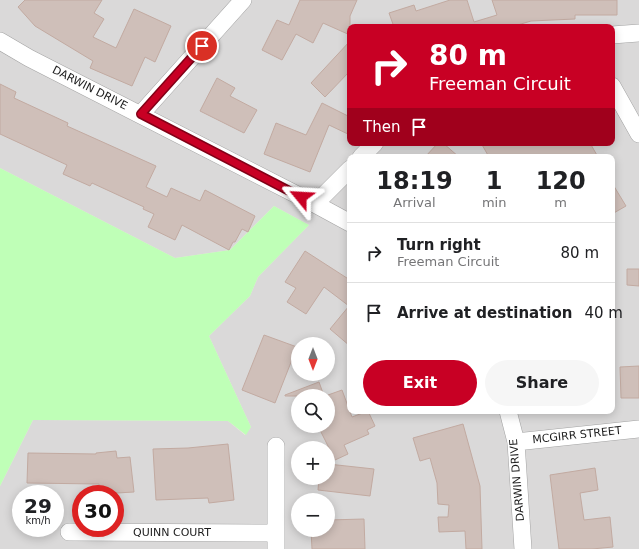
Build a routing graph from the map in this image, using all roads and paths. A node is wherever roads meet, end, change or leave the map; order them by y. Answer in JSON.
{"nodes":[{"id":1,"x":243,"y":0,"type":"edge"},
{"id":2,"x":639,"y":33,"type":"edge"},
{"id":3,"x":615,"y":35,"type":"edge"},
{"id":4,"x":0,"y":41,"type":"edge"},
{"id":5,"x":615,"y":91,"type":"edge"},
{"id":6,"x":141,"y":114,"type":"junction"},
{"id":7,"x":639,"y":134,"type":"edge"},
{"id":8,"x":372,"y":146,"type":"edge"},
{"id":9,"x":364,"y":154,"type":"edge"},
{"id":10,"x":347,"y":172,"type":"edge"},
{"id":11,"x":315,"y":204,"type":"junction"},
{"id":12,"x":347,"y":221,"type":"edge"},
{"id":13,"x":509,"y":414,"type":"edge"},
{"id":14,"x":639,"y":428,"type":"edge"},
{"id":15,"x":516,"y":442,"type":"junction"},
{"id":16,"x":276,"y":446,"type":"dead end"},
{"id":17,"x":69,"y":532,"type":"dead end"},
{"id":18,"x":276,"y":541,"type":"edge"},
{"id":19,"x":523,"y":549,"type":"edge"}],
"edges":[{"from":1,"to":6,"type":"street"},
{"from":2,"to":3,"type":"street"},
{"from":4,"to":6,"type":"street","name":"DARWIN DRIVE"},
{"from":5,"to":7,"type":"street"},
{"from":6,"to":11,"type":"street","name":"DARWIN DRIVE"},
{"from":8,"to":9,"type":"street"},
{"from":10,"to":11,"type":"street"},
{"from":11,"to":12,"type":"street","name":"DARWIN DRIVE"},
{"from":13,"to":15,"type":"street","name":"DARWIN DRIVE"},
{"from":14,"to":15,"type":"street","name":"MCGIRR STREET"},
{"from":15,"to":19,"type":"street","name":"DARWIN DRIVE"},
{"from":16,"to":18,"type":"street","name":"QUINN COURT"},
{"from":17,"to":18,"type":"street","name":"QUINN COURT"}]}
